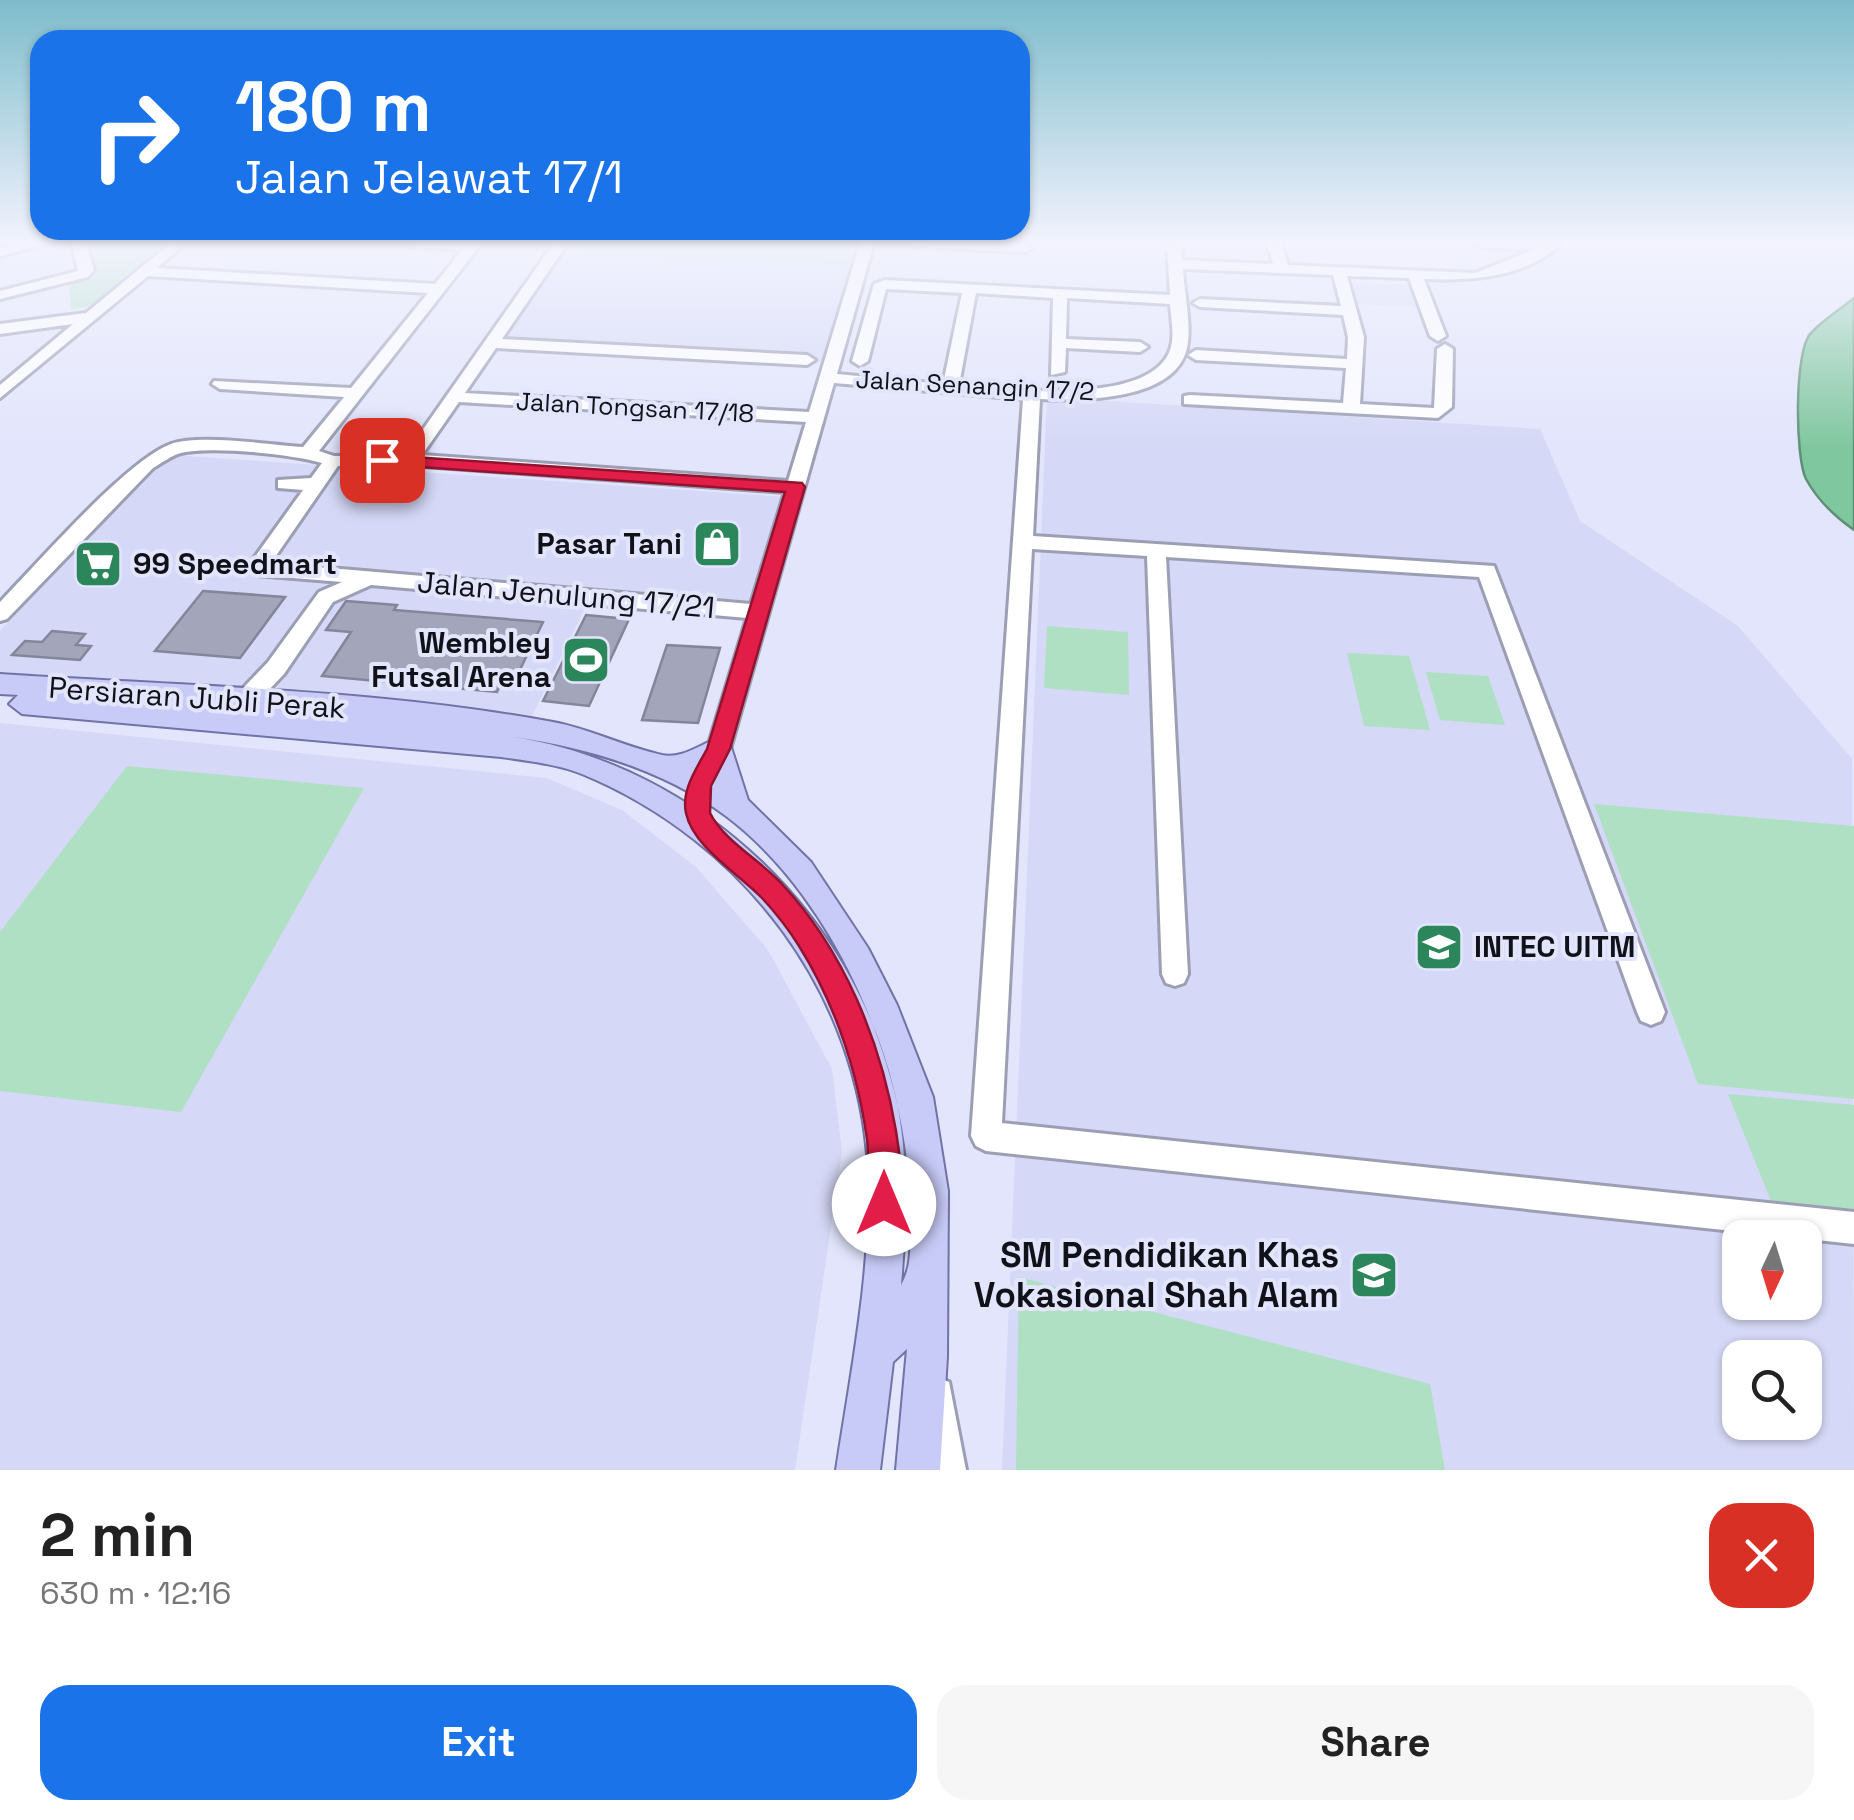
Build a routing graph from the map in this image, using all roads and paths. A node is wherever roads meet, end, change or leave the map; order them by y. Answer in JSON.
{"nodes":[{"id":1,"x":1350,"y":311,"type":"edge"},
{"id":2,"x":96,"y":312,"type":"edge"},
{"id":3,"x":419,"y":312,"type":"edge"},
{"id":4,"x":513,"y":312,"type":"edge"},
{"id":5,"x":847,"y":312,"type":"edge"},
{"id":6,"x":873,"y":312,"type":"edge"},
{"id":7,"x":966,"y":312,"type":"edge"},
{"id":8,"x":1059,"y":312,"type":"edge"},
{"id":9,"x":1178,"y":312,"type":"edge"},
{"id":10,"x":1429,"y":312,"type":"edge"},
{"id":11,"x":91,"y":316,"type":"junction"},
{"id":12,"x":0,"y":329,"type":"edge"},
{"id":13,"x":1058,"y":342,"type":"junction"},
{"id":14,"x":491,"y":343,"type":"junction"},
{"id":15,"x":1140,"y":347,"type":"dead end"},
{"id":16,"x":1196,"y":354,"type":"dead end"},
{"id":17,"x":806,"y":360,"type":"dead end"},
{"id":18,"x":860,"y":361,"type":"dead end"},
{"id":19,"x":1355,"y":364,"type":"junction"},
{"id":20,"x":1057,"y":372,"type":"dead end"},
{"id":21,"x":827,"y":378,"type":"junction"},
{"id":22,"x":220,"y":384,"type":"dead end"},
{"id":23,"x":952,"y":386,"type":"junction"},
{"id":24,"x":1032,"y":392,"type":"junction"},
{"id":25,"x":0,"y":393,"type":"edge"},
{"id":26,"x":352,"y":393,"type":"junction"},
{"id":27,"x":454,"y":396,"type":"junction"},
{"id":28,"x":1190,"y":400,"type":"dead end"},
{"id":29,"x":1351,"y":410,"type":"junction"},
{"id":30,"x":816,"y":417,"type":"junction"},
{"id":31,"x":308,"y":453,"type":"junction"},
{"id":32,"x":410,"y":460,"type":"junction"},
{"id":33,"x":334,"y":461,"type":"junction"},
{"id":34,"x":284,"y":484,"type":"dead end"},
{"id":35,"x":316,"y":484,"type":"junction"},
{"id":36,"x":796,"y":487,"type":"junction"},
{"id":37,"x":257,"y":525,"type":"dead end"},
{"id":38,"x":284,"y":527,"type":"junction"},
{"id":39,"x":1022,"y":542,"type":"junction"},
{"id":40,"x":1156,"y":552,"type":"junction"},
{"id":41,"x":295,"y":571,"type":"junction"},
{"id":42,"x":372,"y":577,"type":"junction"},
{"id":43,"x":326,"y":597,"type":"junction"},
{"id":44,"x":759,"y":612,"type":"junction"},
{"id":45,"x":0,"y":614,"type":"edge"},
{"id":46,"x":276,"y":668,"type":"junction"},
{"id":47,"x":0,"y":684,"type":"edge"},
{"id":48,"x":276,"y":701,"type":"junction"},
{"id":49,"x":0,"y":702,"type":"edge"},
{"id":50,"x":236,"y":709,"type":"junction"},
{"id":51,"x":718,"y":749,"type":"junction"},
{"id":52,"x":658,"y":767,"type":"junction"},
{"id":53,"x":700,"y":786,"type":"junction"},
{"id":54,"x":737,"y":808,"type":"junction"},
{"id":55,"x":705,"y":828,"type":"junction"},
{"id":56,"x":1176,"y":974,"type":"dead end"},
{"id":57,"x":1651,"y":1012,"type":"dead end"},
{"id":58,"x":1854,"y":1228,"type":"edge"},
{"id":59,"x":930,"y":1274,"type":"junction"},
{"id":60,"x":927,"y":1342,"type":"junction"},
{"id":61,"x":877,"y":1348,"type":"junction"},
{"id":62,"x":858,"y":1470,"type":"edge"},
{"id":63,"x":918,"y":1470,"type":"edge"},
{"id":64,"x":948,"y":1470,"type":"edge"}],
"edges":[{"from":1,"to":19,"type":"street"},
{"from":2,"to":11,"type":"street"},
{"from":3,"to":26,"type":"street"},
{"from":4,"to":14,"type":"street"},
{"from":5,"to":21,"type":"street"},
{"from":6,"to":18,"type":"street"},
{"from":7,"to":23,"type":"street"},
{"from":8,"to":13,"type":"street"},
{"from":9,"to":24,"type":"street","name":"Jalan Senangin 17/2"},
{"from":10,"to":29,"type":"street"},
{"from":11,"to":12,"type":"street"},
{"from":11,"to":25,"type":"street"},
{"from":13,"to":15,"type":"street"},
{"from":13,"to":20,"type":"street"},
{"from":14,"to":17,"type":"street"},
{"from":14,"to":27,"type":"street"},
{"from":16,"to":19,"type":"street"},
{"from":19,"to":29,"type":"street"},
{"from":21,"to":23,"type":"street","name":"Jalan Senangin 17/2"},
{"from":21,"to":30,"type":"street"},
{"from":22,"to":26,"type":"street"},
{"from":23,"to":24,"type":"street","name":"Jalan Senangin 17/2"},
{"from":24,"to":39,"type":"street"},
{"from":26,"to":31,"type":"street"},
{"from":27,"to":30,"type":"street","name":"Jalan Tongsan 17/18"},
{"from":27,"to":32,"type":"street"},
{"from":28,"to":29,"type":"street"},
{"from":30,"to":36,"type":"street"},
{"from":31,"to":33,"type":"street"},
{"from":31,"to":45,"type":"street"},
{"from":32,"to":33,"type":"street"},
{"from":32,"to":36,"type":"street"},
{"from":33,"to":35,"type":"street"},
{"from":34,"to":35,"type":"street"},
{"from":35,"to":38,"type":"street"},
{"from":36,"to":44,"type":"street"},
{"from":37,"to":38,"type":"street"},
{"from":38,"to":41,"type":"street"},
{"from":39,"to":40,"type":"street"},
{"from":39,"to":58,"type":"street"},
{"from":40,"to":56,"type":"street"},
{"from":40,"to":57,"type":"street"},
{"from":41,"to":42,"type":"street","name":"Jalan Jenulung 17/21"},
{"from":41,"to":43,"type":"street"},
{"from":42,"to":43,"type":"street"},
{"from":42,"to":44,"type":"street","name":"Jalan Jenulung 17/21"},
{"from":43,"to":46,"type":"street"},
{"from":44,"to":51,"type":"street"},
{"from":46,"to":48,"type":"street"},
{"from":46,"to":50,"type":"street"},
{"from":47,"to":50,"type":"main road","name":"Persiaran Jubli Perak"},
{"from":48,"to":50,"type":"main road","name":"Persiaran Jubli Perak"},
{"from":48,"to":52,"type":"main road","name":"Persiaran Jubli Perak"},
{"from":49,"to":50,"type":"main road","name":"Persiaran Jubli Perak"},
{"from":50,"to":55,"type":"main road","name":"Persiaran Jubli Perak"},
{"from":51,"to":52,"type":"main road"},
{"from":51,"to":53,"type":"street"},
{"from":51,"to":54,"type":"main road"},
{"from":52,"to":53,"type":"main road","name":"Persiaran Jubli Perak"},
{"from":53,"to":54,"type":"main road","name":"Persiaran Jubli Perak"},
{"from":53,"to":55,"type":"main road"},
{"from":54,"to":59,"type":"main road","name":"Persiaran Jubli Perak"},
{"from":55,"to":61,"type":"main road","name":"Persiaran Jubli Perak"},
{"from":59,"to":60,"type":"main road","name":"Persiaran Jubli Perak"},
{"from":59,"to":61,"type":"main road"},
{"from":60,"to":63,"type":"main road","name":"Persiaran Jubli Perak"},
{"from":60,"to":64,"type":"street"},
{"from":61,"to":62,"type":"main road","name":"Persiaran Jubli Perak"}]}
